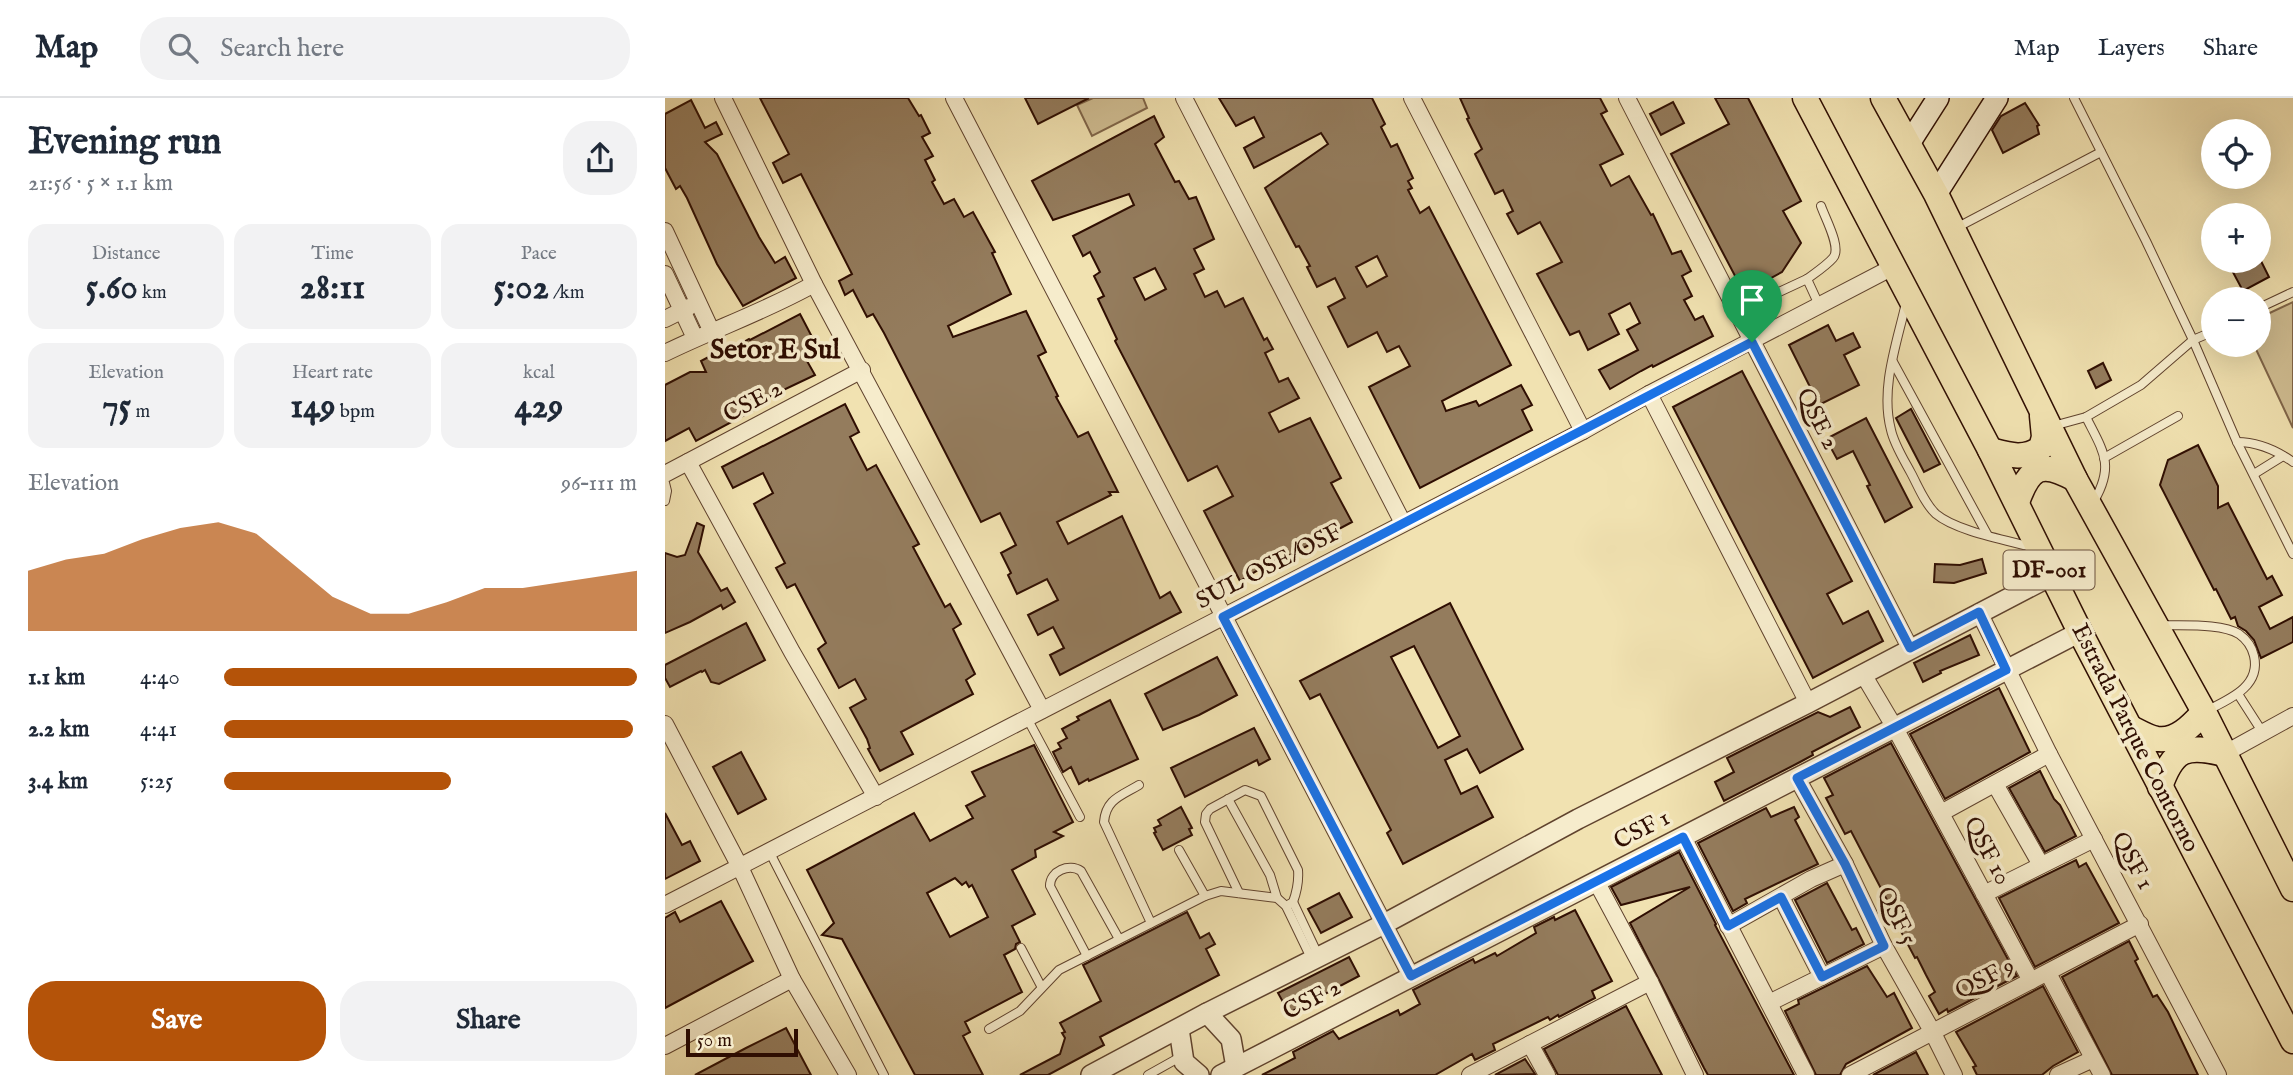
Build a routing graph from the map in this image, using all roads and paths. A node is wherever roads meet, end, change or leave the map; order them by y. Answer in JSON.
{"nodes":[{"id":1,"x":723,"y":98,"type":"edge"},
{"id":2,"x":954,"y":98,"type":"edge"},
{"id":3,"x":1184,"y":98,"type":"edge"},
{"id":4,"x":1412,"y":98,"type":"edge"},
{"id":5,"x":1628,"y":98,"type":"edge"},
{"id":6,"x":1805,"y":98,"type":"edge"},
{"id":7,"x":1883,"y":98,"type":"edge"},
{"id":8,"x":1938,"y":98,"type":"edge"},
{"id":9,"x":1997,"y":98,"type":"edge"},
{"id":10,"x":2074,"y":98,"type":"edge"},
{"id":11,"x":1908,"y":145,"type":"junction"},
{"id":12,"x":2101,"y":152,"type":"junction"},
{"id":13,"x":1936,"y":194,"type":"junction"},
{"id":14,"x":1821,"y":206,"type":"dead end"},
{"id":15,"x":1953,"y":230,"type":"junction"},
{"id":16,"x":665,"y":231,"type":"edge"},
{"id":17,"x":1893,"y":267,"type":"junction"},
{"id":18,"x":665,"y":274,"type":"edge"},
{"id":19,"x":1807,"y":279,"type":"junction"},
{"id":20,"x":814,"y":284,"type":"junction"},
{"id":21,"x":2293,"y":292,"type":"edge"},
{"id":22,"x":1908,"y":297,"type":"junction"},
{"id":23,"x":2271,"y":302,"type":"edge"},
{"id":24,"x":698,"y":303,"type":"junction"},
{"id":25,"x":1819,"y":305,"type":"junction"},
{"id":26,"x":682,"y":311,"type":"junction"},
{"id":27,"x":1736,"y":312,"type":"junction"},
{"id":28,"x":665,"y":320,"type":"edge"},
{"id":29,"x":711,"y":330,"type":"junction"},
{"id":30,"x":2201,"y":337,"type":"edge"},
{"id":31,"x":695,"y":338,"type":"junction"},
{"id":32,"x":2193,"y":340,"type":"junction"},
{"id":33,"x":1752,"y":342,"type":"junction"},
{"id":34,"x":665,"y":354,"type":"edge"},
{"id":35,"x":1893,"y":361,"type":"junction"},
{"id":36,"x":862,"y":370,"type":"junction"},
{"id":37,"x":1649,"y":394,"type":"junction"},
{"id":38,"x":2178,"y":416,"type":"dead end"},
{"id":39,"x":2086,"y":417,"type":"junction"},
{"id":40,"x":2045,"y":421,"type":"junction"},
{"id":41,"x":1583,"y":430,"type":"junction"},
{"id":42,"x":2237,"y":442,"type":"junction"},
{"id":43,"x":1990,"y":450,"type":"junction"},
{"id":44,"x":2283,"y":456,"type":"junction"},
{"id":45,"x":2105,"y":458,"type":"junction"},
{"id":46,"x":688,"y":462,"type":"junction"},
{"id":47,"x":2293,"y":462,"type":"edge"},
{"id":48,"x":665,"y":474,"type":"edge"},
{"id":49,"x":2254,"y":474,"type":"junction"},
{"id":50,"x":2074,"y":479,"type":"junction"},
{"id":51,"x":665,"y":483,"type":"edge"},
{"id":52,"x":665,"y":501,"type":"edge"},
{"id":53,"x":2017,"y":502,"type":"junction"},
{"id":54,"x":2090,"y":507,"type":"junction"},
{"id":55,"x":1403,"y":523,"type":"junction"},
{"id":56,"x":1987,"y":534,"type":"junction"},
{"id":57,"x":2039,"y":550,"type":"junction"},
{"id":58,"x":2293,"y":554,"type":"edge"},
{"id":59,"x":2051,"y":576,"type":"junction"},
{"id":60,"x":1979,"y":612,"type":"junction"},
{"id":61,"x":1223,"y":617,"type":"junction"},
{"id":62,"x":2155,"y":625,"type":"junction"},
{"id":63,"x":2080,"y":632,"type":"junction"},
{"id":64,"x":1910,"y":648,"type":"junction"},
{"id":65,"x":2006,"y":670,"type":"junction"},
{"id":66,"x":1863,"y":674,"type":"junction"},
{"id":67,"x":2238,"y":694,"type":"junction"},
{"id":68,"x":1808,"y":703,"type":"junction"},
{"id":69,"x":2204,"y":712,"type":"junction"},
{"id":70,"x":1035,"y":714,"type":"junction"},
{"id":71,"x":2293,"y":716,"type":"edge"},
{"id":72,"x":665,"y":724,"type":"edge"},
{"id":73,"x":1895,"y":728,"type":"junction"},
{"id":74,"x":2131,"y":728,"type":"junction"},
{"id":75,"x":2263,"y":733,"type":"junction"},
{"id":76,"x":2049,"y":754,"type":"junction"},
{"id":77,"x":2224,"y":754,"type":"junction"},
{"id":78,"x":1797,"y":778,"type":"junction"},
{"id":79,"x":1996,"y":784,"type":"junction"},
{"id":80,"x":1139,"y":785,"type":"dead end"},
{"id":81,"x":2160,"y":787,"type":"junction"},
{"id":82,"x":876,"y":797,"type":"junction"},
{"id":83,"x":1228,"y":799,"type":"junction"},
{"id":84,"x":1941,"y":813,"type":"junction"},
{"id":85,"x":1080,"y":817,"type":"dead end"},
{"id":86,"x":1683,"y":837,"type":"junction"},
{"id":87,"x":2094,"y":839,"type":"junction"},
{"id":88,"x":1179,"y":850,"type":"dead end"},
{"id":89,"x":769,"y":851,"type":"junction"},
{"id":90,"x":1845,"y":864,"type":"junction"},
{"id":91,"x":2041,"y":865,"type":"junction"},
{"id":92,"x":740,"y":867,"type":"junction"},
{"id":93,"x":1596,"y":881,"type":"junction"},
{"id":94,"x":2293,"y":889,"type":"edge"},
{"id":95,"x":1239,"y":892,"type":"junction"},
{"id":96,"x":1984,"y":894,"type":"junction"},
{"id":97,"x":1205,"y":896,"type":"junction"},
{"id":98,"x":1781,"y":897,"type":"junction"},
{"id":99,"x":1277,"y":898,"type":"junction"},
{"id":100,"x":1289,"y":904,"type":"junction"},
{"id":101,"x":665,"y":905,"type":"edge"},
{"id":102,"x":1151,"y":923,"type":"junction"},
{"id":103,"x":1384,"y":923,"type":"junction"},
{"id":104,"x":2140,"y":924,"type":"junction"},
{"id":105,"x":1728,"y":926,"type":"junction"},
{"id":106,"x":1119,"y":939,"type":"junction"},
{"id":107,"x":1884,"y":946,"type":"junction"},
{"id":108,"x":1021,"y":948,"type":"dead end"},
{"id":109,"x":1087,"y":956,"type":"junction"},
{"id":110,"x":1315,"y":958,"type":"junction"},
{"id":111,"x":2048,"y":973,"type":"junction"},
{"id":112,"x":1411,"y":976,"type":"junction"},
{"id":113,"x":1822,"y":977,"type":"junction"},
{"id":114,"x":792,"y":979,"type":"junction"},
{"id":115,"x":2031,"y":981,"type":"junction"},
{"id":116,"x":1650,"y":982,"type":"junction"},
{"id":117,"x":1041,"y":986,"type":"junction"},
{"id":118,"x":1769,"y":1003,"type":"junction"},
{"id":119,"x":1207,"y":1013,"type":"junction"},
{"id":120,"x":989,"y":1029,"type":"dead end"},
{"id":121,"x":1179,"y":1029,"type":"junction"},
{"id":122,"x":1932,"y":1031,"type":"junction"},
{"id":123,"x":2293,"y":1041,"type":"edge"},
{"id":124,"x":1530,"y":1044,"type":"junction"},
{"id":125,"x":665,"y":1046,"type":"edge"},
{"id":126,"x":1183,"y":1056,"type":"junction"},
{"id":127,"x":2093,"y":1059,"type":"junction"},
{"id":128,"x":1227,"y":1072,"type":"edge"},
{"id":129,"x":848,"y":1075,"type":"edge"},
{"id":130,"x":884,"y":1075,"type":"edge"},
{"id":131,"x":1091,"y":1075,"type":"edge"},
{"id":132,"x":1148,"y":1075,"type":"edge"},
{"id":133,"x":1199,"y":1075,"type":"edge"},
{"id":134,"x":1470,"y":1075,"type":"edge"},
{"id":135,"x":1547,"y":1075,"type":"edge"},
{"id":136,"x":1695,"y":1075,"type":"edge"},
{"id":137,"x":1806,"y":1075,"type":"edge"},
{"id":138,"x":1850,"y":1075,"type":"edge"},
{"id":139,"x":1954,"y":1075,"type":"edge"},
{"id":140,"x":2058,"y":1075,"type":"edge"},
{"id":141,"x":2102,"y":1075,"type":"edge"},
{"id":142,"x":2218,"y":1075,"type":"edge"}],
"edges":[{"from":1,"to":20,"type":"street"},
{"from":2,"to":61,"type":"street"},
{"from":3,"to":55,"type":"street"},
{"from":4,"to":41,"type":"street"},
{"from":5,"to":27,"type":"street","name":"QSE 2"},
{"from":6,"to":17,"type":"highway","name":"Estrada Parque Contorno","number":"DF-001"},
{"from":7,"to":11,"type":"highway","number":"DF-001"},
{"from":8,"to":11,"type":"main road"},
{"from":9,"to":13,"type":"main road"},
{"from":10,"to":12,"type":"lane"},
{"from":11,"to":13,"type":"highway","number":"DF-001"},
{"from":12,"to":15,"type":"lane"},
{"from":12,"to":32,"type":"lane"},
{"from":13,"to":15,"type":"highway","number":"DF-001"},
{"from":14,"to":19,"type":"lane"},
{"from":15,"to":40,"type":"highway","number":"DF-001"},
{"from":16,"to":24,"type":"street"},
{"from":17,"to":22,"type":"highway","name":"Estrada Parque Contorno","number":"DF-001"},
{"from":17,"to":25,"type":"street","name":"SUL OSE/OSF"},
{"from":18,"to":26,"type":"street"},
{"from":19,"to":25,"type":"lane"},
{"from":19,"to":27,"type":"lane"},
{"from":20,"to":29,"type":"street"},
{"from":20,"to":36,"type":"street"},
{"from":21,"to":23,"type":"lane"},
{"from":22,"to":35,"type":"lane"},
{"from":22,"to":43,"type":"highway","name":"Estrada Parque Contorno","number":"DF-001"},
{"from":24,"to":26,"type":"street"},
{"from":24,"to":29,"type":"street"},
{"from":25,"to":33,"type":"street","name":"SUL OSE/OSF"},
{"from":26,"to":28,"type":"street"},
{"from":26,"to":31,"type":"street"},
{"from":27,"to":33,"type":"street","name":"QSE 2"},
{"from":29,"to":31,"type":"street"},
{"from":30,"to":32,"type":"lane"},
{"from":31,"to":34,"type":"street"},
{"from":32,"to":39,"type":"lane"},
{"from":32,"to":42,"type":"lane"},
{"from":33,"to":37,"type":"street","name":"SUL OSE/OSF"},
{"from":33,"to":64,"type":"street","name":"QSE 2"},
{"from":35,"to":56,"type":"lane"},
{"from":35,"to":56,"type":"lane"},
{"from":36,"to":46,"type":"street","name":"CSE 2"},
{"from":36,"to":70,"type":"street"},
{"from":37,"to":41,"type":"street","name":"SUL OSE/OSF"},
{"from":37,"to":68,"type":"street"},
{"from":38,"to":45,"type":"lane"},
{"from":39,"to":40,"type":"lane"},
{"from":39,"to":45,"type":"lane"},
{"from":40,"to":43,"type":"highway"},
{"from":40,"to":50,"type":"highway","number":"DF-001"},
{"from":41,"to":55,"type":"street","name":"SUL OSE/OSF"},
{"from":42,"to":44,"type":"lane"},
{"from":42,"to":49,"type":"lane"},
{"from":43,"to":53,"type":"highway","name":"Estrada Parque Contorno","number":"DF-001"},
{"from":44,"to":47,"type":"lane"},
{"from":44,"to":49,"type":"lane"},
{"from":45,"to":54,"type":"lane"},
{"from":46,"to":48,"type":"street","name":"CSE 2"},
{"from":46,"to":82,"type":"street"},
{"from":49,"to":58,"type":"lane"},
{"from":50,"to":53,"type":"highway"},
{"from":50,"to":54,"type":"highway","number":"DF-001"},
{"from":51,"to":52,"type":"lane"},
{"from":53,"to":57,"type":"highway","name":"Estrada Parque Contorno","number":"DF-001"},
{"from":54,"to":62,"type":"highway","number":"DF-001"},
{"from":55,"to":61,"type":"street","name":"SUL OSE/OSF"},
{"from":56,"to":57,"type":"lane"},
{"from":57,"to":59,"type":"highway","name":"Estrada Parque Contorno","number":"DF-001"},
{"from":59,"to":60,"type":"street"},
{"from":59,"to":63,"type":"highway","name":"Estrada Parque Contorno","number":"DF-001"},
{"from":60,"to":64,"type":"street"},
{"from":60,"to":65,"type":"street","name":"QSF 1"},
{"from":61,"to":70,"type":"street","name":"SUL OSE/OSF"},
{"from":61,"to":103,"type":"street"},
{"from":62,"to":67,"type":"lane"},
{"from":62,"to":69,"type":"highway","number":"DF-001"},
{"from":63,"to":65,"type":"street","name":"CSF 1"},
{"from":63,"to":74,"type":"highway","name":"Estrada Parque Contorno","number":"DF-001"},
{"from":64,"to":66,"type":"street"},
{"from":65,"to":73,"type":"street","name":"CSF 1"},
{"from":65,"to":76,"type":"street","name":"QSF 1"},
{"from":66,"to":68,"type":"street"},
{"from":66,"to":73,"type":"street"},
{"from":67,"to":69,"type":"lane"},
{"from":67,"to":75,"type":"lane"},
{"from":68,"to":103,"type":"street"},
{"from":69,"to":74,"type":"highway"},
{"from":69,"to":77,"type":"highway","number":"DF-001"},
{"from":70,"to":82,"type":"street","name":"SUL OSE/OSF"},
{"from":70,"to":85,"type":"lane"},
{"from":71,"to":75,"type":"street"},
{"from":72,"to":92,"type":"street"},
{"from":73,"to":78,"type":"street","name":"CSF 1"},
{"from":73,"to":84,"type":"street"},
{"from":74,"to":81,"type":"highway","name":"Estrada Parque Contorno","number":"DF-001"},
{"from":75,"to":77,"type":"street"},
{"from":76,"to":79,"type":"street","name":"QSF 10"},
{"from":76,"to":87,"type":"street","name":"QSF 1"},
{"from":77,"to":81,"type":"highway"},
{"from":77,"to":94,"type":"highway","number":"DF-001"},
{"from":78,"to":86,"type":"street","name":"CSF 1"},
{"from":78,"to":90,"type":"street","name":"QSF 5"},
{"from":79,"to":84,"type":"street","name":"QSF 10"},
{"from":79,"to":91,"type":"street"},
{"from":80,"to":102,"type":"lane"},
{"from":81,"to":123,"type":"highway","name":"Estrada Parque Contorno","number":"DF-001"},
{"from":82,"to":89,"type":"street","name":"SUL OSE/OSF"},
{"from":83,"to":95,"type":"lane"},
{"from":83,"to":99,"type":"lane"},
{"from":83,"to":100,"type":"lane"},
{"from":84,"to":96,"type":"street","name":"QSF 10"},
{"from":86,"to":93,"type":"street","name":"CSF 1"},
{"from":86,"to":105,"type":"street"},
{"from":87,"to":91,"type":"street"},
{"from":87,"to":104,"type":"street","name":"QSF 1"},
{"from":88,"to":97,"type":"lane"},
{"from":89,"to":92,"type":"street","name":"SUL OSE/OSF"},
{"from":89,"to":130,"type":"lane"},
{"from":90,"to":98,"type":"street"},
{"from":90,"to":107,"type":"street","name":"QSF 5"},
{"from":91,"to":96,"type":"street"},
{"from":92,"to":101,"type":"street","name":"SUL OSE/OSF"},
{"from":92,"to":114,"type":"street"},
{"from":93,"to":112,"type":"street","name":"CSF 1"},
{"from":93,"to":116,"type":"street"},
{"from":95,"to":97,"type":"lane"},
{"from":95,"to":99,"type":"lane"},
{"from":96,"to":115,"type":"street","name":"QSF 10"},
{"from":97,"to":102,"type":"lane"},
{"from":98,"to":105,"type":"street"},
{"from":98,"to":113,"type":"street"},
{"from":99,"to":100,"type":"lane"},
{"from":100,"to":110,"type":"lane"},
{"from":102,"to":106,"type":"lane"},
{"from":103,"to":110,"type":"street"},
{"from":103,"to":112,"type":"street"},
{"from":104,"to":111,"type":"street","name":"QSF 9"},
{"from":104,"to":142,"type":"street","name":"QSF 1"},
{"from":105,"to":118,"type":"street"},
{"from":106,"to":109,"type":"lane"},
{"from":106,"to":109,"type":"lane"},
{"from":107,"to":113,"type":"street"},
{"from":107,"to":122,"type":"street","name":"QSF 5"},
{"from":108,"to":117,"type":"lane"},
{"from":109,"to":117,"type":"lane"},
{"from":110,"to":119,"type":"street"},
{"from":111,"to":115,"type":"street","name":"QSF 9"},
{"from":111,"to":127,"type":"street"},
{"from":112,"to":128,"type":"street","name":"CSF 2"},
{"from":113,"to":118,"type":"street"},
{"from":114,"to":125,"type":"street"},
{"from":114,"to":129,"type":"street"},
{"from":115,"to":122,"type":"street","name":"QSF 9"},
{"from":116,"to":124,"type":"street"},
{"from":116,"to":136,"type":"street"},
{"from":117,"to":120,"type":"lane"},
{"from":118,"to":137,"type":"street"},
{"from":119,"to":121,"type":"street"},
{"from":119,"to":128,"type":"street"},
{"from":121,"to":126,"type":"street"},
{"from":121,"to":131,"type":"street"},
{"from":122,"to":138,"type":"street","name":"QSF 9"},
{"from":122,"to":139,"type":"street","name":"QSF 5"},
{"from":124,"to":134,"type":"street"},
{"from":124,"to":135,"type":"street"},
{"from":126,"to":132,"type":"lane"},
{"from":126,"to":133,"type":"street"},
{"from":127,"to":140,"type":"street"},
{"from":127,"to":141,"type":"street"}]}
